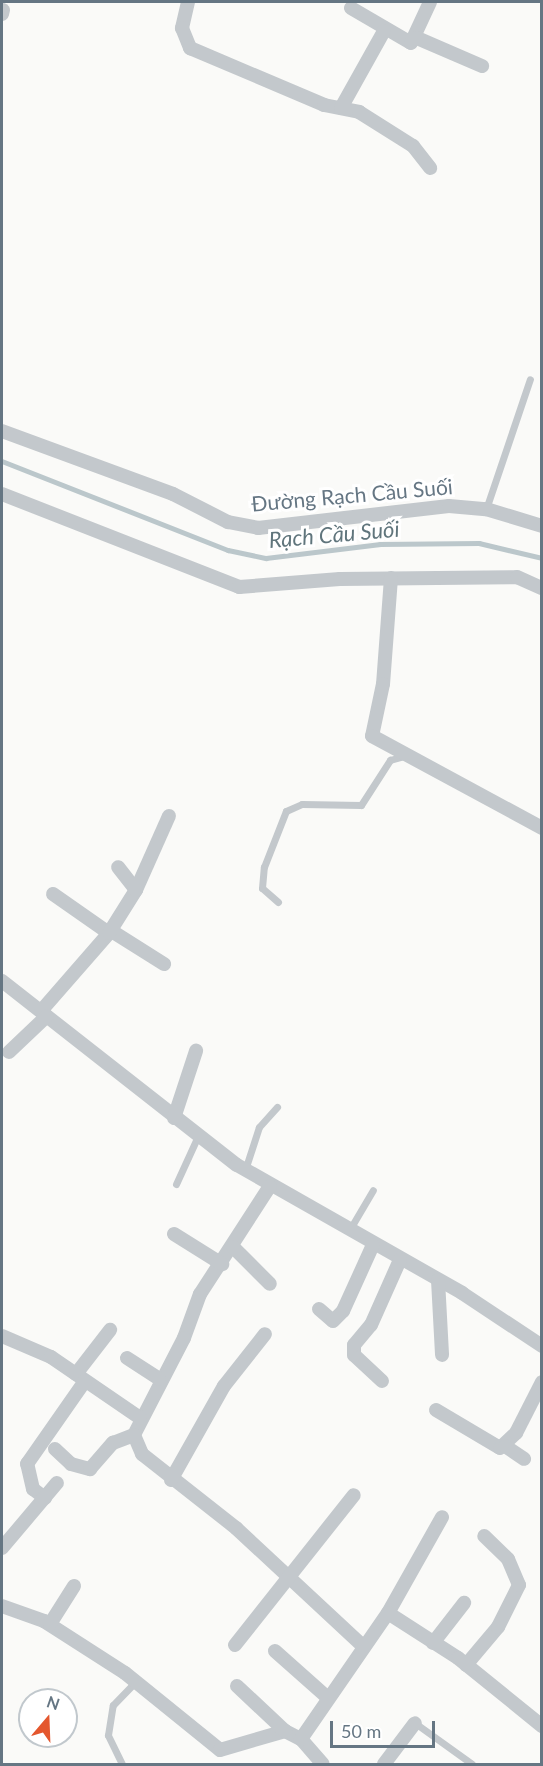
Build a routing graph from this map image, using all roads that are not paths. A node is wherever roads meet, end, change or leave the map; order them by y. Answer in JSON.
{"nodes":[{"id":1,"x":188,"y":2,"type":"edge"},
{"id":2,"x":430,"y":2,"type":"edge"},
{"id":3,"x":351,"y":8,"type":"dead end"},
{"id":4,"x":384,"y":31,"type":"junction"},
{"id":5,"x":417,"y":38,"type":"junction"},
{"id":6,"x":482,"y":66,"type":"dead end"},
{"id":7,"x":341,"y":108,"type":"junction"},
{"id":8,"x":430,"y":168,"type":"dead end"},
{"id":9,"x":530,"y":379,"type":"dead end"},
{"id":10,"x":2,"y":431,"type":"edge"},
{"id":11,"x":2,"y":494,"type":"edge"},
{"id":12,"x":486,"y":509,"type":"junction"},
{"id":13,"x":542,"y":526,"type":"edge"},
{"id":14,"x":391,"y":578,"type":"junction"},
{"id":15,"x":542,"y":588,"type":"edge"},
{"id":16,"x":404,"y":756,"type":"junction"},
{"id":17,"x":169,"y":816,"type":"dead end"},
{"id":18,"x":542,"y":828,"type":"edge"},
{"id":19,"x":118,"y":867,"type":"dead end"},
{"id":20,"x":136,"y":890,"type":"junction"},
{"id":21,"x":52,"y":894,"type":"dead end"},
{"id":22,"x":278,"y":902,"type":"dead end"},
{"id":23,"x":109,"y":932,"type":"junction"},
{"id":24,"x":164,"y":964,"type":"dead end"},
{"id":25,"x":2,"y":981,"type":"edge"},
{"id":26,"x":44,"y":1014,"type":"junction"},
{"id":27,"x":196,"y":1051,"type":"dead end"},
{"id":28,"x":9,"y":1052,"type":"dead end"},
{"id":29,"x":277,"y":1107,"type":"dead end"},
{"id":30,"x":174,"y":1118,"type":"junction"},
{"id":31,"x":198,"y":1136,"type":"junction"},
{"id":32,"x":245,"y":1170,"type":"junction"},
{"id":33,"x":176,"y":1184,"type":"dead end"},
{"id":34,"x":270,"y":1186,"type":"junction"},
{"id":35,"x":373,"y":1190,"type":"dead end"},
{"id":36,"x":349,"y":1231,"type":"junction"},
{"id":37,"x":174,"y":1234,"type":"dead end"},
{"id":38,"x":373,"y":1245,"type":"junction"},
{"id":39,"x":233,"y":1247,"type":"junction"},
{"id":40,"x":400,"y":1260,"type":"junction"},
{"id":41,"x":222,"y":1264,"type":"junction"},
{"id":42,"x":438,"y":1280,"type":"junction"},
{"id":43,"x":270,"y":1284,"type":"dead end"},
{"id":44,"x":319,"y":1309,"type":"dead end"},
{"id":45,"x":110,"y":1330,"type":"dead end"},
{"id":46,"x":265,"y":1334,"type":"dead end"},
{"id":47,"x":2,"y":1336,"type":"edge"},
{"id":48,"x":542,"y":1346,"type":"edge"},
{"id":49,"x":442,"y":1355,"type":"dead end"},
{"id":50,"x":127,"y":1358,"type":"dead end"},
{"id":51,"x":81,"y":1378,"type":"junction"},
{"id":52,"x":159,"y":1379,"type":"junction"},
{"id":53,"x":382,"y":1381,"type":"dead end"},
{"id":54,"x":542,"y":1382,"type":"edge"},
{"id":55,"x":436,"y":1410,"type":"dead end"},
{"id":56,"x":140,"y":1418,"type":"junction"},
{"id":57,"x":135,"y":1435,"type":"junction"},
{"id":58,"x":505,"y":1446,"type":"junction"},
{"id":59,"x":55,"y":1449,"type":"dead end"},
{"id":60,"x":524,"y":1459,"type":"dead end"},
{"id":61,"x":171,"y":1480,"type":"junction"},
{"id":62,"x":57,"y":1483,"type":"dead end"},
{"id":63,"x":354,"y":1495,"type":"dead end"},
{"id":64,"x":45,"y":1498,"type":"junction"},
{"id":65,"x":442,"y":1517,"type":"dead end"},
{"id":66,"x":484,"y":1536,"type":"dead end"},
{"id":67,"x":2,"y":1548,"type":"edge"},
{"id":68,"x":287,"y":1577,"type":"junction"},
{"id":69,"x":74,"y":1586,"type":"dead end"},
{"id":70,"x":464,"y":1603,"type":"dead end"},
{"id":71,"x":2,"y":1606,"type":"edge"},
{"id":72,"x":388,"y":1613,"type":"junction"},
{"id":73,"x":50,"y":1624,"type":"junction"},
{"id":74,"x":433,"y":1643,"type":"junction"},
{"id":75,"x":235,"y":1645,"type":"dead end"},
{"id":76,"x":363,"y":1646,"type":"junction"},
{"id":77,"x":275,"y":1652,"type":"dead end"},
{"id":78,"x":466,"y":1665,"type":"junction"},
{"id":79,"x":135,"y":1682,"type":"junction"},
{"id":80,"x":237,"y":1686,"type":"dead end"},
{"id":81,"x":328,"y":1698,"type":"junction"},
{"id":82,"x":415,"y":1723,"type":"joint"},
{"id":83,"x":542,"y":1726,"type":"edge"},
{"id":84,"x":285,"y":1731,"type":"junction"},
{"id":85,"x":301,"y":1739,"type":"junction"},
{"id":86,"x":122,"y":1764,"type":"edge"},
{"id":87,"x":323,"y":1764,"type":"edge"},
{"id":88,"x":384,"y":1764,"type":"edge"},
{"id":89,"x":472,"y":1764,"type":"edge"}],
"edges":[{"from":1,"to":7,"type":"street"},
{"from":2,"to":5,"type":"street"},
{"from":3,"to":4,"type":"street"},
{"from":4,"to":5,"type":"street"},
{"from":4,"to":7,"type":"street"},
{"from":5,"to":6,"type":"street"},
{"from":7,"to":8,"type":"street"},
{"from":9,"to":12,"type":"lane"},
{"from":10,"to":12,"type":"street","name":"Đường Rạch Cầu Suối"},
{"from":11,"to":14,"type":"street"},
{"from":12,"to":13,"type":"street","name":"Đường Rạch Cầu Suối"},
{"from":14,"to":15,"type":"street"},
{"from":14,"to":16,"type":"street"},
{"from":16,"to":18,"type":"street"},
{"from":16,"to":22,"type":"lane"},
{"from":17,"to":20,"type":"street"},
{"from":19,"to":20,"type":"street"},
{"from":20,"to":23,"type":"street"},
{"from":21,"to":23,"type":"street"},
{"from":23,"to":24,"type":"street"},
{"from":23,"to":26,"type":"street"},
{"from":25,"to":26,"type":"street"},
{"from":26,"to":28,"type":"street"},
{"from":26,"to":30,"type":"street"},
{"from":27,"to":30,"type":"street"},
{"from":29,"to":32,"type":"lane"},
{"from":30,"to":31,"type":"street"},
{"from":31,"to":32,"type":"street"},
{"from":31,"to":33,"type":"lane"},
{"from":32,"to":34,"type":"street"},
{"from":34,"to":36,"type":"street"},
{"from":34,"to":39,"type":"street"},
{"from":35,"to":36,"type":"lane"},
{"from":36,"to":38,"type":"street"},
{"from":37,"to":41,"type":"street"},
{"from":38,"to":40,"type":"street"},
{"from":38,"to":44,"type":"street"},
{"from":39,"to":41,"type":"street"},
{"from":39,"to":43,"type":"street"},
{"from":40,"to":42,"type":"street"},
{"from":40,"to":53,"type":"street"},
{"from":41,"to":52,"type":"street"},
{"from":42,"to":48,"type":"street"},
{"from":42,"to":49,"type":"street"},
{"from":45,"to":51,"type":"street"},
{"from":46,"to":61,"type":"street"},
{"from":47,"to":51,"type":"street"},
{"from":50,"to":52,"type":"street"},
{"from":51,"to":56,"type":"street"},
{"from":51,"to":64,"type":"street"},
{"from":52,"to":56,"type":"street"},
{"from":54,"to":58,"type":"street"},
{"from":55,"to":58,"type":"street"},
{"from":56,"to":57,"type":"street"},
{"from":57,"to":59,"type":"street"},
{"from":57,"to":61,"type":"street"},
{"from":58,"to":60,"type":"street"},
{"from":61,"to":68,"type":"street"},
{"from":62,"to":64,"type":"street"},
{"from":63,"to":68,"type":"street"},
{"from":64,"to":67,"type":"street"},
{"from":65,"to":72,"type":"street"},
{"from":66,"to":78,"type":"street"},
{"from":68,"to":75,"type":"street"},
{"from":68,"to":76,"type":"street"},
{"from":69,"to":73,"type":"street"},
{"from":70,"to":74,"type":"street"},
{"from":71,"to":73,"type":"street"},
{"from":72,"to":74,"type":"street"},
{"from":72,"to":76,"type":"street"},
{"from":73,"to":79,"type":"street"},
{"from":74,"to":78,"type":"street"},
{"from":76,"to":81,"type":"street"},
{"from":77,"to":81,"type":"street"},
{"from":78,"to":83,"type":"street"},
{"from":79,"to":84,"type":"street"},
{"from":79,"to":86,"type":"lane"},
{"from":80,"to":84,"type":"street"},
{"from":81,"to":85,"type":"street"},
{"from":82,"to":88,"type":"street"},
{"from":82,"to":89,"type":"lane"},
{"from":84,"to":85,"type":"street"},
{"from":85,"to":87,"type":"street"}]}
